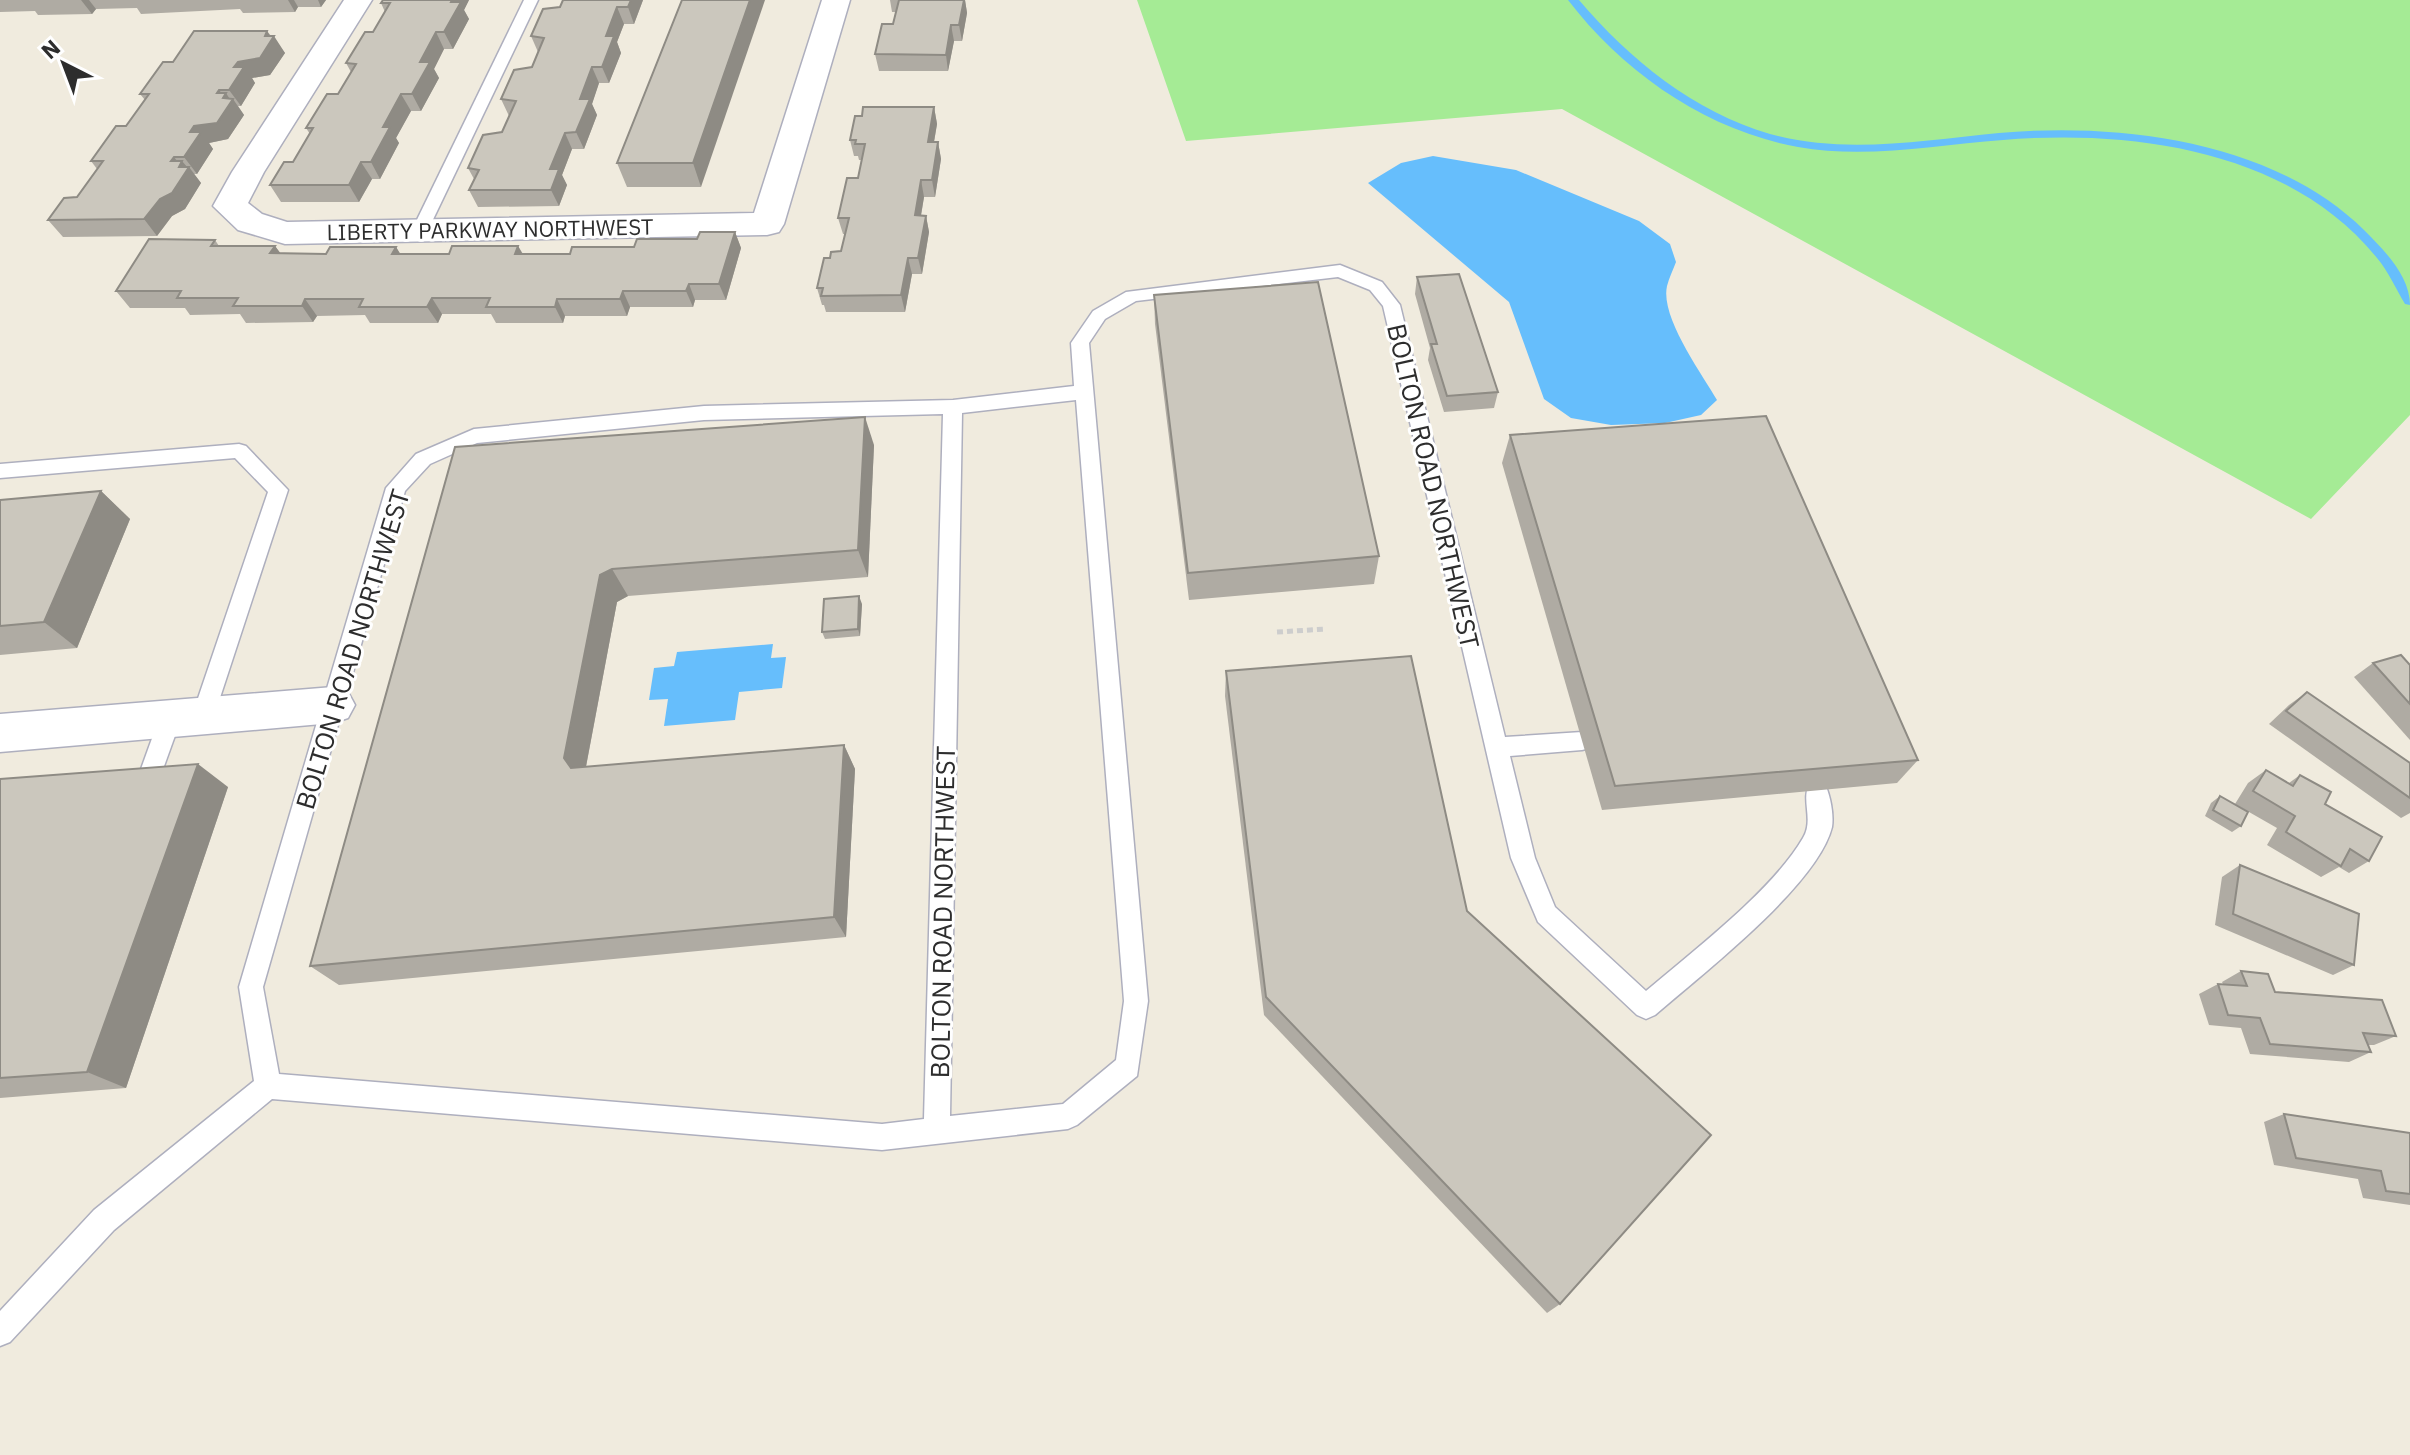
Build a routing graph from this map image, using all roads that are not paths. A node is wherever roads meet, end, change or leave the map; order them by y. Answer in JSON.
{"nodes":[{"id":1,"x":358,"y":0,"type":"edge"},
{"id":2,"x":531,"y":0,"type":"edge"},
{"id":3,"x":836,"y":0,"type":"edge"},
{"id":4,"x":420,"y":230,"type":"junction"},
{"id":5,"x":1084,"y":392,"type":"junction"},
{"id":6,"x":953,"y":407,"type":"junction"},
{"id":7,"x":0,"y":471,"type":"edge"},
{"id":8,"x":333,"y":705,"type":"junction"},
{"id":9,"x":186,"y":718,"type":"junction"},
{"id":10,"x":0,"y":733,"type":"edge"},
{"id":11,"x":1582,"y":741,"type":"dead end"},
{"id":12,"x":1496,"y":747,"type":"junction"},
{"id":13,"x":1817,"y":791,"type":"edge"},
{"id":14,"x":143,"y":794,"type":"edge"},
{"id":15,"x":268,"y":1086,"type":"junction"},
{"id":16,"x":937,"y":1130,"type":"junction"},
{"id":17,"x":0,"y":1332,"type":"edge"}],
"edges":[{"from":1,"to":4,"type":"street","name":"LIBERTY PARKWAY NORTHWEST"},
{"from":2,"to":4,"type":"lane"},
{"from":3,"to":4,"type":"street","name":"LIBERTY PARKWAY NORTHWEST"},
{"from":5,"to":6,"type":"lane","name":"BOLTON ROAD NORTHWEST"},
{"from":5,"to":12,"type":"lane","name":"BOLTON ROAD NORTHWEST"},
{"from":5,"to":16,"type":"lane","name":"BOLTON ROAD NORTHWEST"},
{"from":6,"to":8,"type":"lane","name":"BOLTON ROAD NORTHWEST"},
{"from":6,"to":16,"type":"lane","name":"BOLTON ROAD NORTHWEST"},
{"from":7,"to":9,"type":"lane"},
{"from":8,"to":9,"type":"street"},
{"from":8,"to":15,"type":"lane","name":"BOLTON ROAD NORTHWEST"},
{"from":9,"to":10,"type":"street"},
{"from":9,"to":14,"type":"lane"},
{"from":11,"to":12,"type":"lane"},
{"from":12,"to":13,"type":"lane","name":"BOLTON ROAD NORTHWEST"},
{"from":15,"to":16,"type":"lane","name":"BOLTON ROAD NORTHWEST"},
{"from":15,"to":17,"type":"lane"}]}
